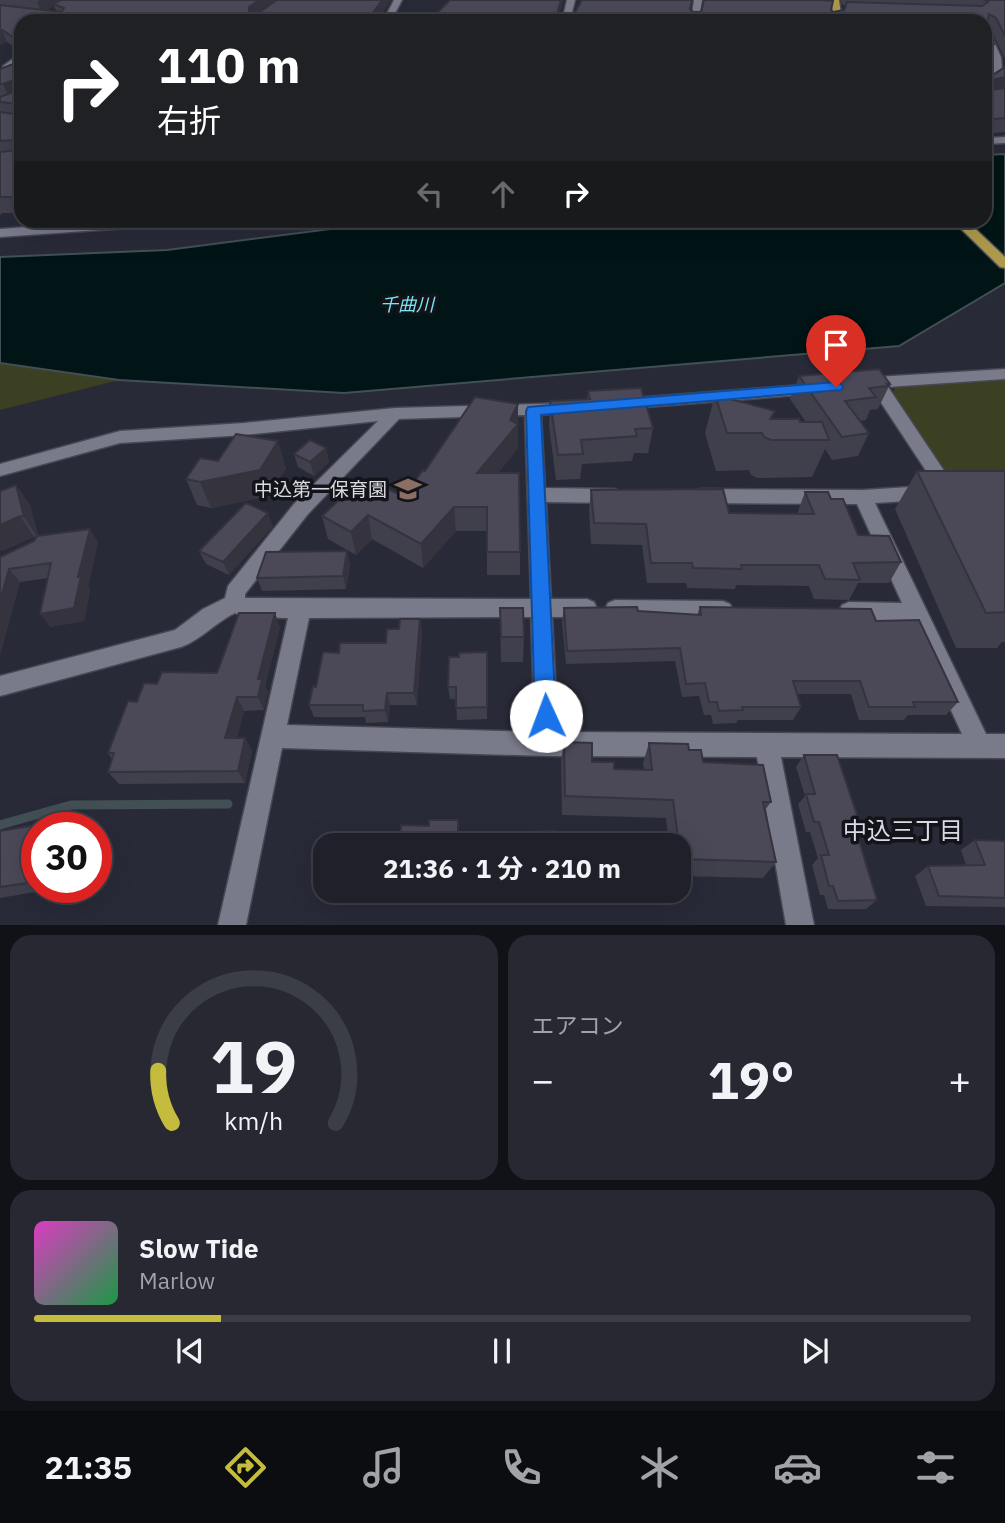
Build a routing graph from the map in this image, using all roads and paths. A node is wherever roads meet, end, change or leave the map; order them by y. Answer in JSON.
{"nodes":[{"id":1,"x":836,"y":4,"type":"edge"},
{"id":2,"x":825,"y":8,"type":"edge"},
{"id":3,"x":850,"y":9,"type":"edge"},
{"id":4,"x":992,"y":41,"type":"edge"},
{"id":5,"x":992,"y":75,"type":"edge"},
{"id":6,"x":18,"y":228,"type":"edge"},
{"id":7,"x":36,"y":228,"type":"edge"},
{"id":8,"x":72,"y":228,"type":"edge"},
{"id":9,"x":967,"y":228,"type":"edge"},
{"id":10,"x":33,"y":232,"type":"junction"},
{"id":11,"x":0,"y":233,"type":"edge"},
{"id":12,"x":1005,"y":264,"type":"edge"},
{"id":13,"x":1005,"y":374,"type":"edge"},
{"id":14,"x":876,"y":382,"type":"junction"},
{"id":15,"x":852,"y":385,"type":"edge"},
{"id":16,"x":828,"y":388,"type":"edge"},
{"id":17,"x":533,"y":411,"type":"junction"},
{"id":18,"x":395,"y":414,"type":"junction"},
{"id":19,"x":0,"y":470,"type":"edge"},
{"id":20,"x":537,"y":495,"type":"junction"},
{"id":21,"x":632,"y":496,"type":"edge"},
{"id":22,"x":686,"y":496,"type":"edge"},
{"id":23,"x":863,"y":497,"type":"junction"},
{"id":24,"x":235,"y":603,"type":"junction"},
{"id":25,"x":541,"y":608,"type":"junction"},
{"id":26,"x":300,"y":609,"type":"junction"},
{"id":27,"x":750,"y":610,"type":"edge"},
{"id":28,"x":833,"y":611,"type":"edge"},
{"id":29,"x":917,"y":612,"type":"junction"},
{"id":30,"x":0,"y":686,"type":"edge"},
{"id":31,"x":275,"y":736,"type":"junction"},
{"id":32,"x":547,"y":744,"type":"junction"},
{"id":33,"x":767,"y":746,"type":"junction"},
{"id":34,"x":979,"y":746,"type":"junction"},
{"id":35,"x":1005,"y":746,"type":"edge"},
{"id":36,"x":232,"y":925,"type":"edge"},
{"id":37,"x":800,"y":925,"type":"edge"}],
"edges":[{"from":1,"to":2,"type":"street"},
{"from":1,"to":3,"type":"street"},
{"from":4,"to":5,"type":"street"},
{"from":6,"to":10,"type":"street"},
{"from":7,"to":10,"type":"street"},
{"from":8,"to":10,"type":"street"},
{"from":9,"to":12,"type":"main road"},
{"from":10,"to":11,"type":"street"},
{"from":13,"to":14,"type":"street"},
{"from":14,"to":15,"type":"street"},
{"from":14,"to":23,"type":"street"},
{"from":16,"to":17,"type":"street"},
{"from":17,"to":18,"type":"street"},
{"from":17,"to":20,"type":"street"},
{"from":18,"to":19,"type":"street"},
{"from":18,"to":24,"type":"street"},
{"from":20,"to":21,"type":"street"},
{"from":20,"to":25,"type":"street"},
{"from":22,"to":23,"type":"street"},
{"from":23,"to":29,"type":"street"},
{"from":24,"to":26,"type":"street"},
{"from":24,"to":30,"type":"street"},
{"from":25,"to":26,"type":"street"},
{"from":25,"to":27,"type":"street"},
{"from":25,"to":32,"type":"street"},
{"from":26,"to":31,"type":"street"},
{"from":28,"to":29,"type":"street"},
{"from":29,"to":34,"type":"street"},
{"from":31,"to":32,"type":"street"},
{"from":31,"to":36,"type":"street"},
{"from":32,"to":33,"type":"street"},
{"from":33,"to":34,"type":"street"},
{"from":33,"to":37,"type":"street"},
{"from":34,"to":35,"type":"street"}]}
